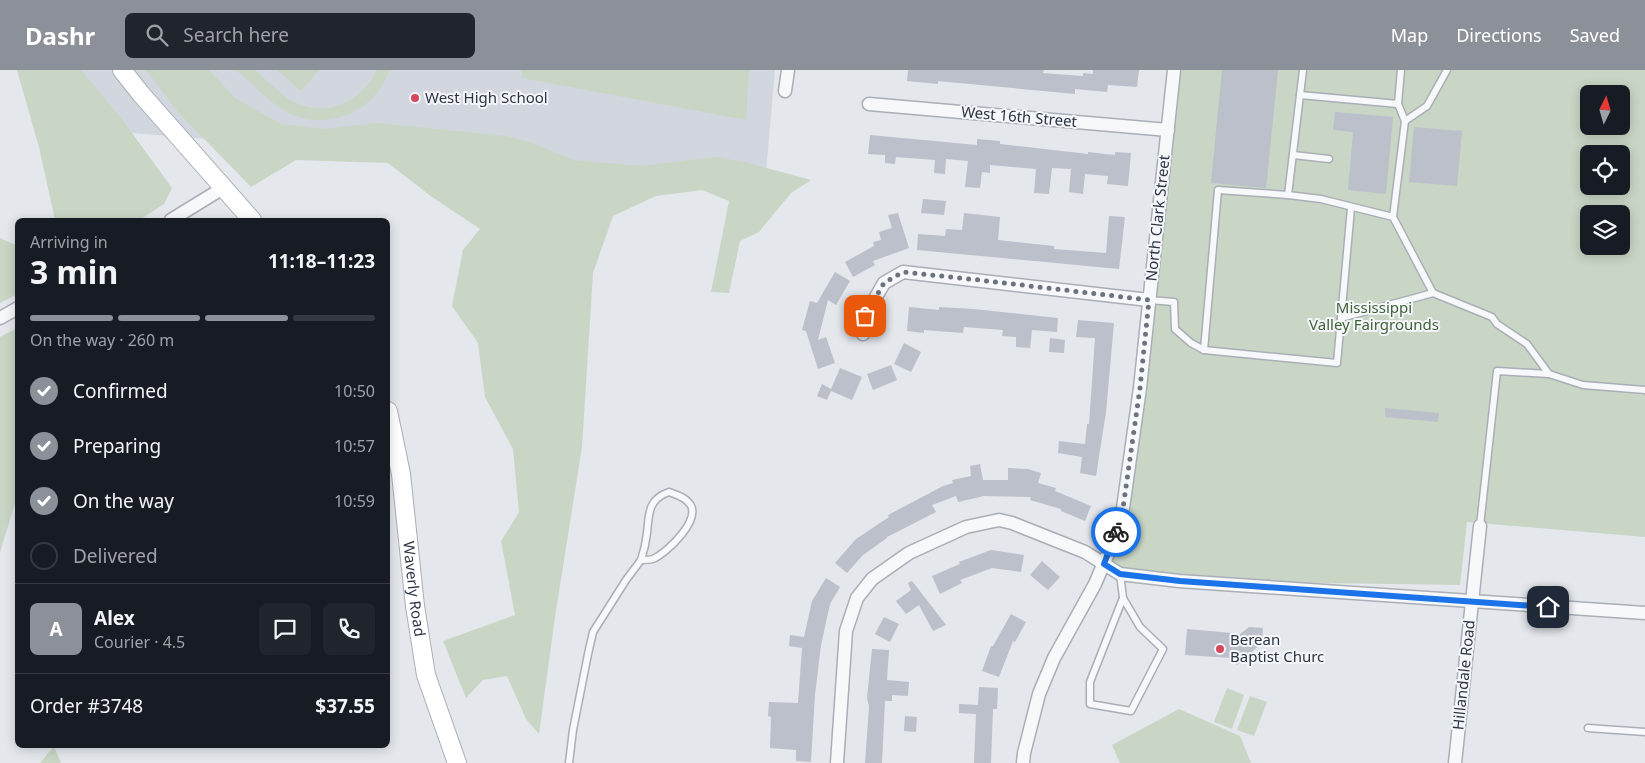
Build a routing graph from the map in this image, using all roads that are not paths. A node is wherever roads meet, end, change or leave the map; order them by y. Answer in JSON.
{"nodes":[{"id":1,"x":122,"y":70,"type":"edge"},
{"id":2,"x":788,"y":70,"type":"edge"},
{"id":3,"x":1174,"y":70,"type":"edge"},
{"id":4,"x":1302,"y":70,"type":"edge"},
{"id":5,"x":1401,"y":70,"type":"edge"},
{"id":6,"x":1446,"y":70,"type":"edge"},
{"id":7,"x":785,"y":91,"type":"dead end"},
{"id":8,"x":1300,"y":95,"type":"junction"},
{"id":9,"x":869,"y":104,"type":"dead end"},
{"id":10,"x":1398,"y":104,"type":"junction"},
{"id":11,"x":1404,"y":121,"type":"junction"},
{"id":12,"x":1168,"y":130,"type":"junction"},
{"id":13,"x":1293,"y":155,"type":"junction"},
{"id":14,"x":1329,"y":160,"type":"dead end"},
{"id":15,"x":223,"y":188,"type":"junction"},
{"id":16,"x":1288,"y":195,"type":"junction"},
{"id":17,"x":1351,"y":208,"type":"junction"},
{"id":18,"x":1393,"y":217,"type":"junction"},
{"id":19,"x":174,"y":218,"type":"edge"},
{"id":20,"x":250,"y":218,"type":"edge"},
{"id":21,"x":1433,"y":293,"type":"junction"},
{"id":22,"x":1149,"y":300,"type":"junction"},
{"id":23,"x":15,"y":310,"type":"edge"},
{"id":24,"x":0,"y":318,"type":"edge"},
{"id":25,"x":1341,"y":318,"type":"junction"},
{"id":26,"x":864,"y":334,"type":"dead end"},
{"id":27,"x":1204,"y":350,"type":"junction"},
{"id":28,"x":1548,"y":374,"type":"junction"},
{"id":29,"x":1645,"y":390,"type":"edge"},
{"id":30,"x":390,"y":421,"type":"edge"},
{"id":31,"x":1480,"y":526,"type":"joint"},
{"id":32,"x":642,"y":560,"type":"junction"},
{"id":33,"x":1104,"y":564,"type":"junction"},
{"id":34,"x":1120,"y":574,"type":"junction"},
{"id":35,"x":1123,"y":598,"type":"junction"},
{"id":36,"x":1472,"y":602,"type":"junction"},
{"id":37,"x":1645,"y":614,"type":"edge"},
{"id":38,"x":1588,"y":728,"type":"dead end"},
{"id":39,"x":1645,"y":732,"type":"edge"},
{"id":40,"x":457,"y":763,"type":"edge"},
{"id":41,"x":570,"y":763,"type":"edge"},
{"id":42,"x":837,"y":763,"type":"edge"},
{"id":43,"x":1023,"y":763,"type":"edge"},
{"id":44,"x":1455,"y":763,"type":"edge"}],
"edges":[{"from":1,"to":15,"type":"street"},
{"from":2,"to":7,"type":"street"},
{"from":3,"to":12,"type":"street","name":"North Clark Street"},
{"from":4,"to":8,"type":"lane"},
{"from":5,"to":10,"type":"lane"},
{"from":6,"to":11,"type":"lane"},
{"from":8,"to":10,"type":"lane"},
{"from":8,"to":13,"type":"lane"},
{"from":9,"to":12,"type":"street","name":"West 16th Street"},
{"from":10,"to":11,"type":"lane"},
{"from":11,"to":18,"type":"lane"},
{"from":12,"to":22,"type":"street","name":"North Clark Street"},
{"from":13,"to":14,"type":"lane"},
{"from":13,"to":16,"type":"lane"},
{"from":15,"to":19,"type":"street"},
{"from":15,"to":20,"type":"street"},
{"from":16,"to":17,"type":"lane"},
{"from":16,"to":27,"type":"lane"},
{"from":17,"to":18,"type":"lane"},
{"from":17,"to":25,"type":"lane"},
{"from":18,"to":21,"type":"lane"},
{"from":21,"to":25,"type":"lane"},
{"from":21,"to":28,"type":"lane"},
{"from":22,"to":26,"type":"street"},
{"from":22,"to":27,"type":"lane"},
{"from":22,"to":33,"type":"street","name":"North Clark Street"},
{"from":23,"to":24,"type":"street"},
{"from":25,"to":27,"type":"lane"},
{"from":28,"to":29,"type":"lane"},
{"from":28,"to":31,"type":"lane"},
{"from":30,"to":40,"type":"street","name":"Waverly Road"},
{"from":31,"to":36,"type":"street","name":"Hillandale Road"},
{"from":32,"to":32,"type":"lane"},
{"from":32,"to":41,"type":"lane"},
{"from":33,"to":34,"type":"street"},
{"from":33,"to":42,"type":"street"},
{"from":33,"to":43,"type":"street","name":"North Clark Street"},
{"from":34,"to":35,"type":"lane"},
{"from":34,"to":36,"type":"street"},
{"from":35,"to":35,"type":"lane"},
{"from":36,"to":37,"type":"street"},
{"from":36,"to":44,"type":"street","name":"Hillandale Road"},
{"from":38,"to":39,"type":"lane"}]}
